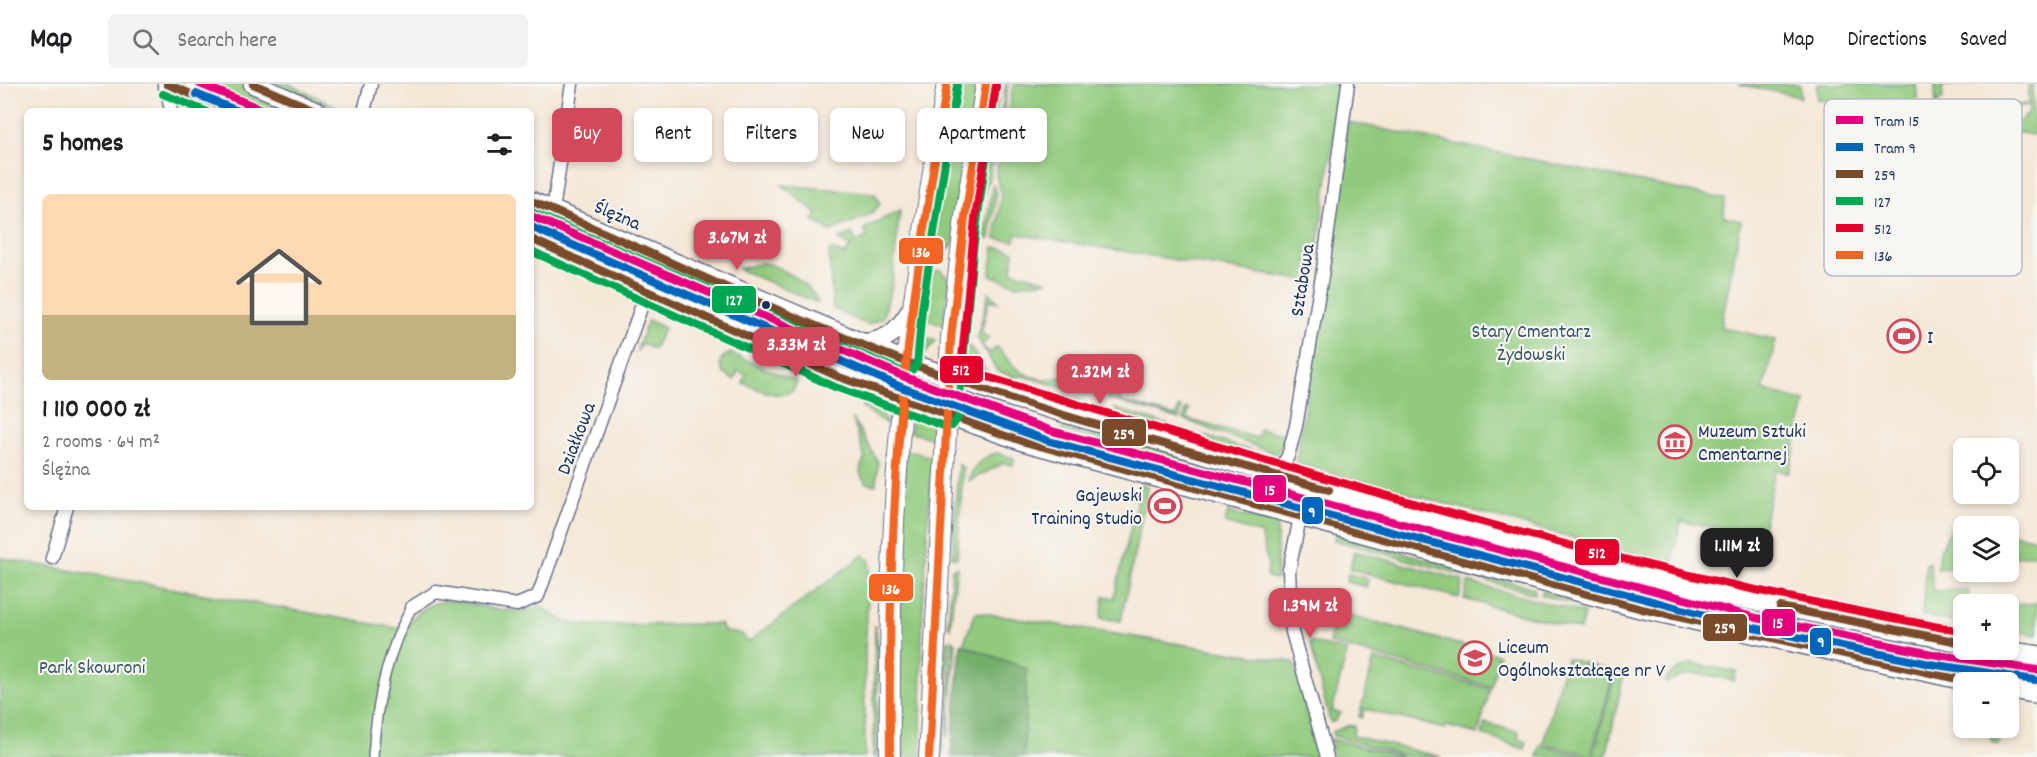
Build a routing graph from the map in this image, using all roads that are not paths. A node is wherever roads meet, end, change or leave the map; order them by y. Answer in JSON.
{"nodes":[{"id":1,"x":166,"y":84,"type":"edge"},
{"id":2,"x":253,"y":84,"type":"edge"},
{"id":3,"x":371,"y":84,"type":"edge"},
{"id":4,"x":572,"y":84,"type":"edge"},
{"id":5,"x":947,"y":84,"type":"edge"},
{"id":6,"x":986,"y":84,"type":"edge"},
{"id":7,"x":1348,"y":84,"type":"edge"},
{"id":8,"x":200,"y":105,"type":"edge"},
{"id":9,"x":170,"y":108,"type":"edge"},
{"id":10,"x":216,"y":108,"type":"edge"},
{"id":11,"x":310,"y":108,"type":"edge"},
{"id":12,"x":365,"y":108,"type":"edge"},
{"id":13,"x":534,"y":202,"type":"edge"},
{"id":14,"x":553,"y":210,"type":"junction"},
{"id":15,"x":534,"y":240,"type":"edge"},
{"id":16,"x":647,"y":291,"type":"junction"},
{"id":17,"x":912,"y":308,"type":"junction"},
{"id":18,"x":862,"y":343,"type":"junction"},
{"id":19,"x":907,"y":362,"type":"junction"},
{"id":20,"x":950,"y":377,"type":"junction"},
{"id":21,"x":903,"y":401,"type":"junction"},
{"id":22,"x":948,"y":416,"type":"junction"},
{"id":23,"x":1272,"y":474,"type":"junction"},
{"id":24,"x":66,"y":510,"type":"edge"},
{"id":25,"x":1299,"y":518,"type":"junction"},
{"id":26,"x":52,"y":558,"type":"dead end"},
{"id":27,"x":412,"y":607,"type":"joint"},
{"id":28,"x":1953,"y":641,"type":"edge"},
{"id":29,"x":2019,"y":653,"type":"edge"},
{"id":30,"x":2037,"y":655,"type":"edge"},
{"id":31,"x":1953,"y":678,"type":"edge"},
{"id":32,"x":2019,"y":691,"type":"edge"},
{"id":33,"x":2037,"y":694,"type":"edge"},
{"id":34,"x":373,"y":757,"type":"edge"},
{"id":35,"x":890,"y":757,"type":"edge"},
{"id":36,"x":929,"y":757,"type":"edge"},
{"id":37,"x":1327,"y":757,"type":"edge"}],
"edges":[{"from":1,"to":8,"type":"main road"},
{"from":1,"to":9,"type":"street"},
{"from":2,"to":11,"type":"main road"},
{"from":3,"to":12,"type":"street"},
{"from":4,"to":14,"type":"street"},
{"from":5,"to":17,"type":"main road"},
{"from":6,"to":20,"type":"main road"},
{"from":7,"to":23,"type":"street","name":"Sztabowa"},
{"from":8,"to":10,"type":"main road"},
{"from":13,"to":14,"type":"main road","name":"Ślężna"},
{"from":14,"to":18,"type":"main road","name":"Ślężna"},
{"from":15,"to":16,"type":"main road"},
{"from":16,"to":21,"type":"main road"},
{"from":16,"to":27,"type":"street","name":"Działkowa"},
{"from":17,"to":18,"type":"main road"},
{"from":17,"to":19,"type":"main road"},
{"from":18,"to":19,"type":"main road","name":"Ślężna"},
{"from":19,"to":20,"type":"main road","name":"Ślężna"},
{"from":19,"to":21,"type":"main road"},
{"from":20,"to":22,"type":"main road"},
{"from":20,"to":23,"type":"main road","name":"Ślężna"},
{"from":21,"to":22,"type":"main road"},
{"from":21,"to":35,"type":"main road"},
{"from":22,"to":25,"type":"main road"},
{"from":22,"to":36,"type":"main road"},
{"from":23,"to":28,"type":"main road","name":"Ślężna"},
{"from":24,"to":26,"type":"street"},
{"from":25,"to":31,"type":"main road"},
{"from":25,"to":37,"type":"street"},
{"from":27,"to":34,"type":"street","name":"Działkowa"},
{"from":29,"to":30,"type":"main road"},
{"from":32,"to":33,"type":"main road"}]}
